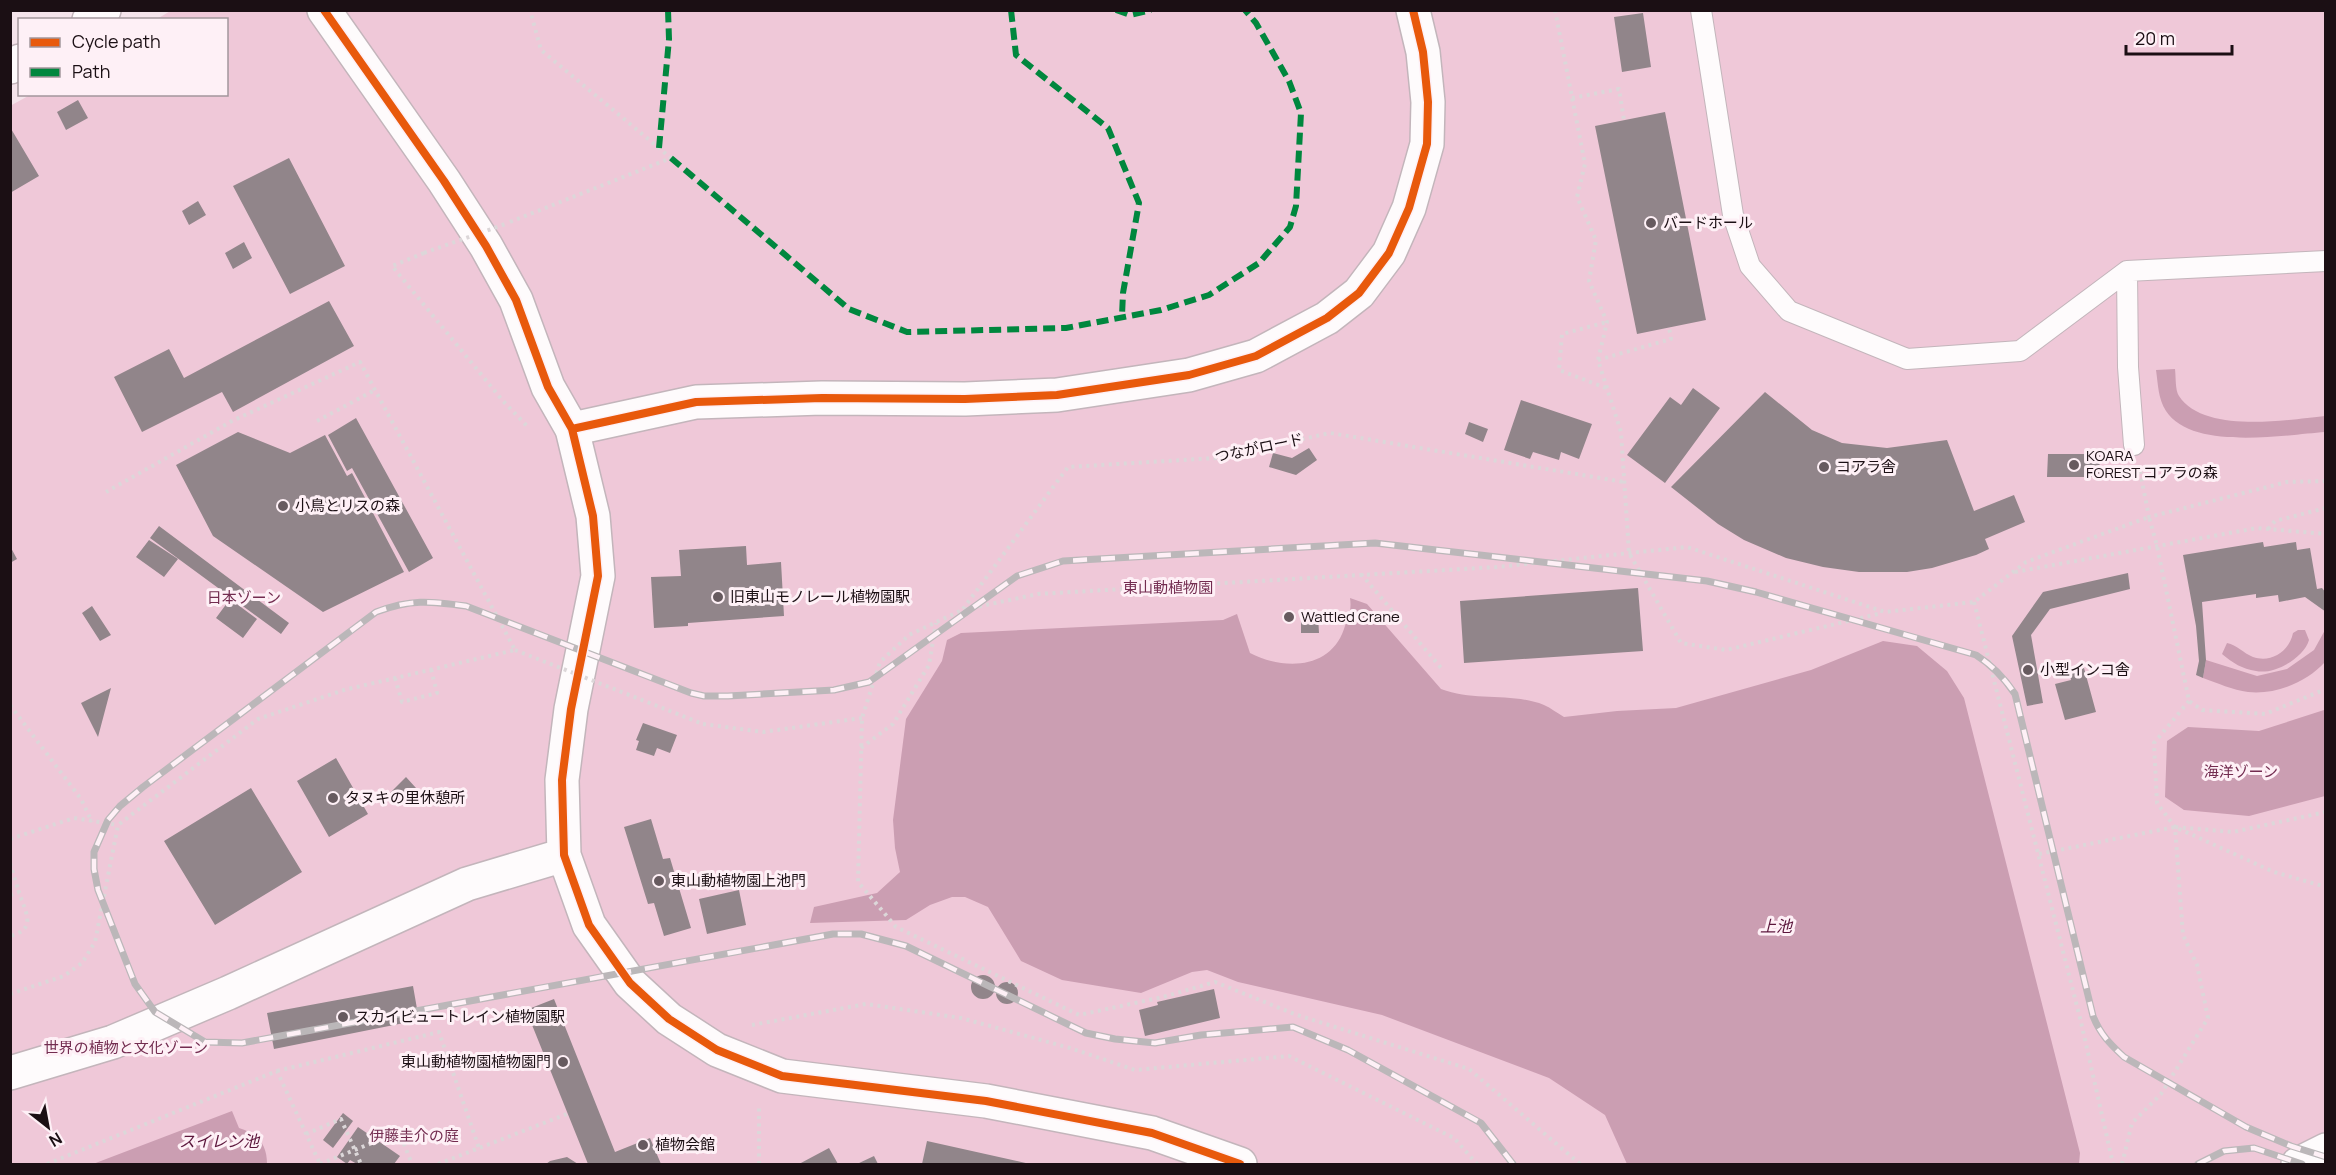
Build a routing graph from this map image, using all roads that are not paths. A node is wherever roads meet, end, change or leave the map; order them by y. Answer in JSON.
{"nodes":[{"id":1,"x":324,"y":10,"type":"edge"},
{"id":2,"x":1413,"y":10,"type":"edge"},
{"id":3,"x":1701,"y":10,"type":"edge"},
{"id":4,"x":2325,"y":261,"type":"edge"},
{"id":5,"x":2127,"y":271,"type":"junction"},
{"id":6,"x":572,"y":429,"type":"junction"},
{"id":7,"x":2134,"y":445,"type":"road end"},
{"id":8,"x":564,"y":855,"type":"junction"},
{"id":9,"x":10,"y":1073,"type":"edge"},
{"id":10,"x":2325,"y":1150,"type":"edge"},
{"id":11,"x":1240,"y":1164,"type":"edge"},
{"id":12,"x":2298,"y":1164,"type":"edge"}],
"edges":[{"from":1,"to":6,"type":"street"},
{"from":2,"to":6,"type":"street"},
{"from":3,"to":5,"type":"lane"},
{"from":4,"to":5,"type":"lane"},
{"from":5,"to":7,"type":"lane"},
{"from":6,"to":8,"type":"street"},
{"from":8,"to":9,"type":"street"},
{"from":8,"to":11,"type":"street"},
{"from":10,"to":12,"type":"street"}]}
